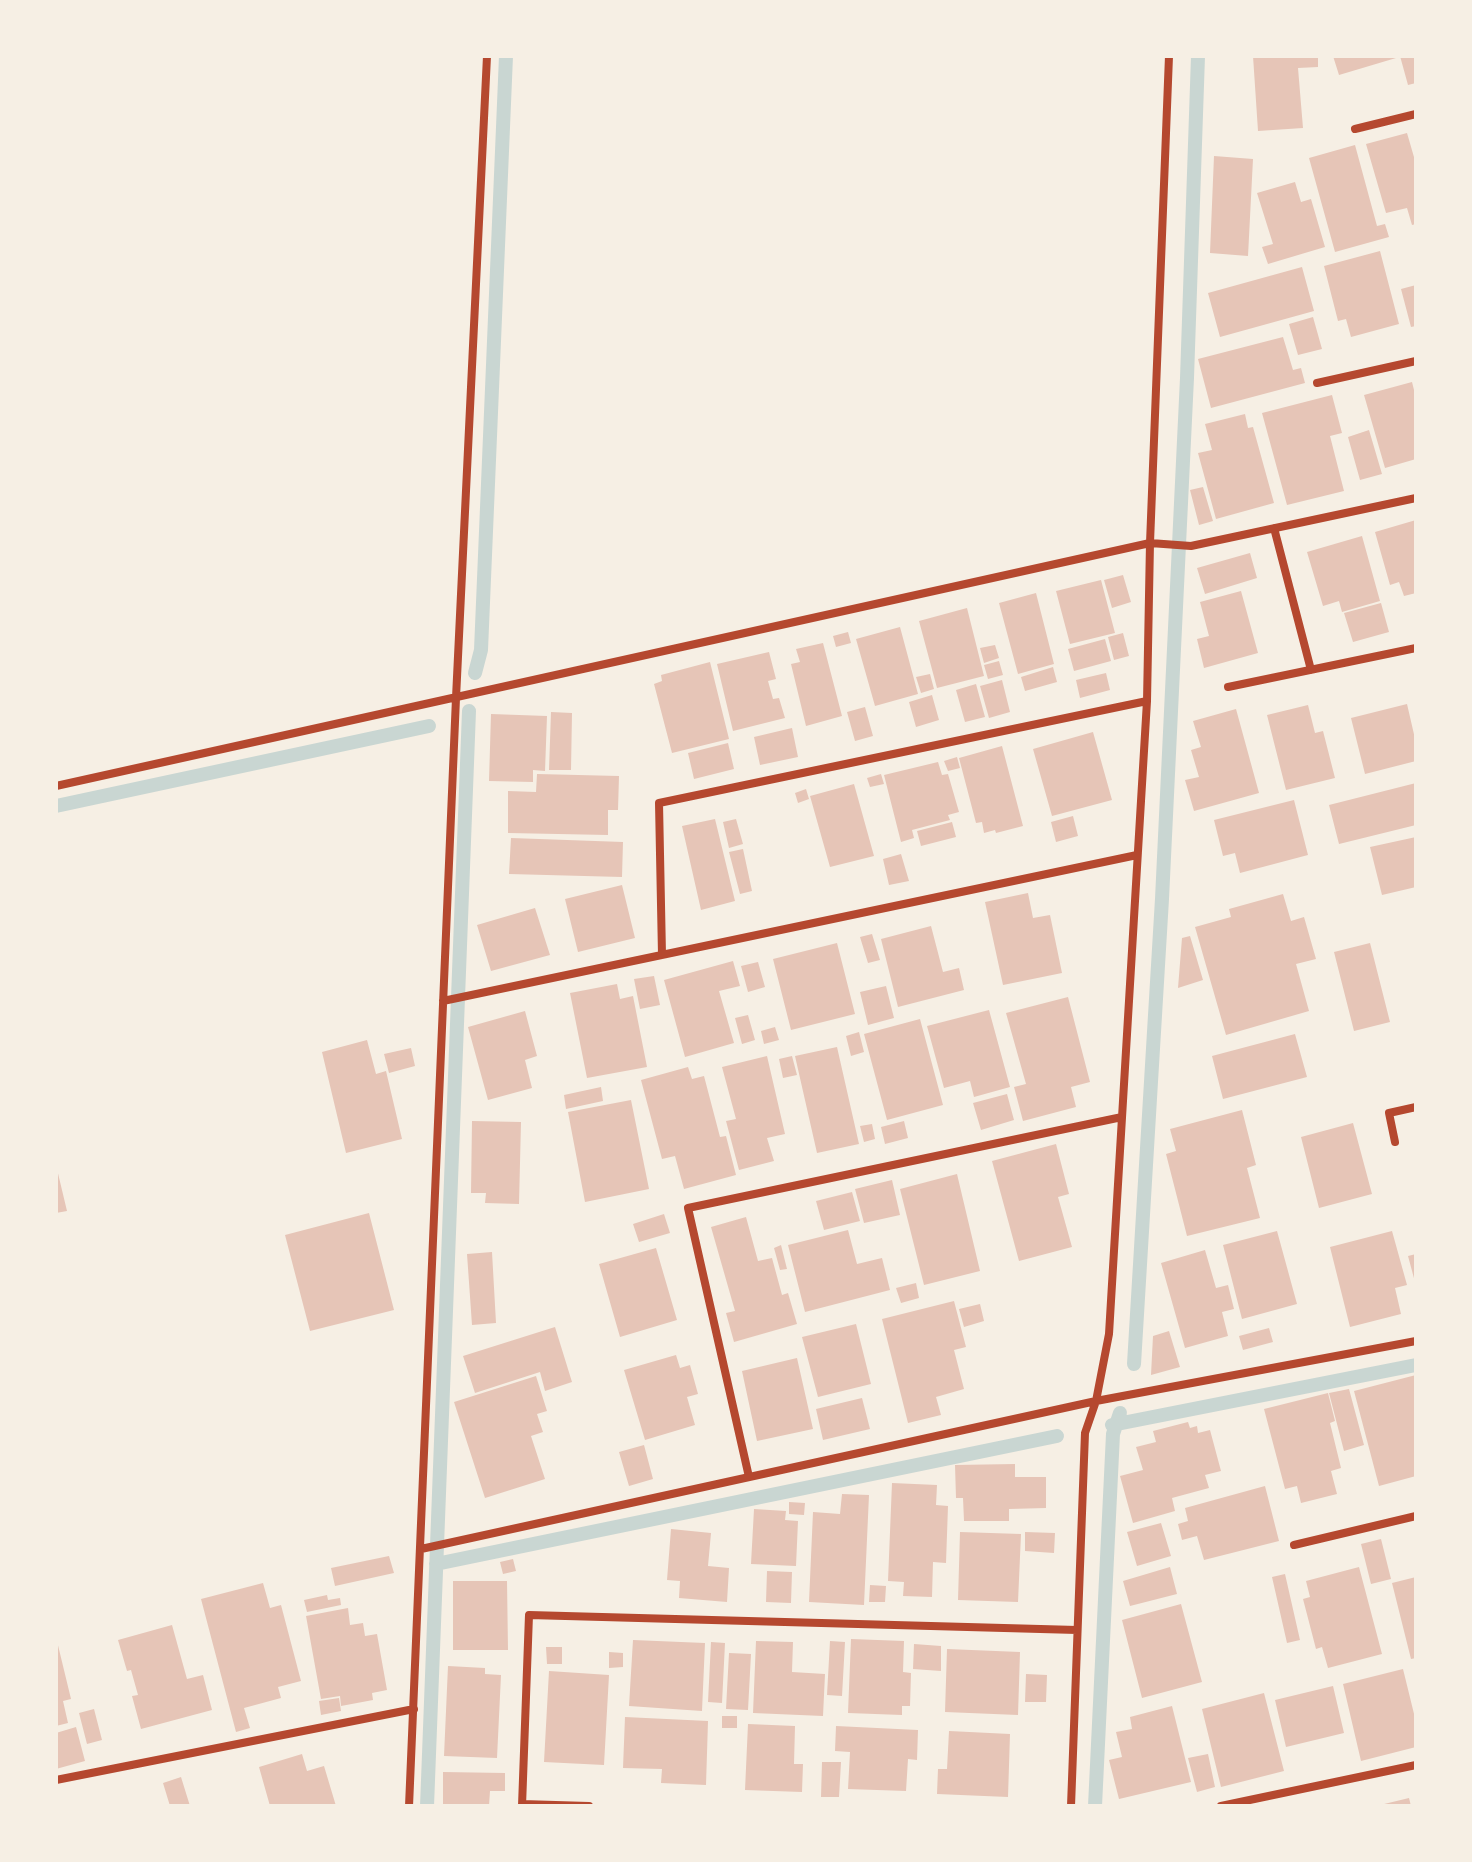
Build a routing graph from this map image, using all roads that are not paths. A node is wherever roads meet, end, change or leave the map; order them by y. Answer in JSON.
{"nodes":[{"id":1,"x":487,"y":56,"type":"edge"},
{"id":2,"x":1169,"y":56,"type":"edge"},
{"id":3,"x":1416,"y":114,"type":"edge"},
{"id":4,"x":1355,"y":129,"type":"dead end"},
{"id":5,"x":1416,"y":361,"type":"edge"},
{"id":6,"x":1317,"y":383,"type":"dead end"},
{"id":7,"x":1416,"y":498,"type":"edge"},
{"id":8,"x":1274,"y":528,"type":"junction"},
{"id":9,"x":1150,"y":543,"type":"junction"},
{"id":10,"x":1416,"y":648,"type":"edge"},
{"id":11,"x":1311,"y":670,"type":"junction"},
{"id":12,"x":1228,"y":687,"type":"dead end"},
{"id":13,"x":456,"y":698,"type":"junction"},
{"id":14,"x":1147,"y":701,"type":"junction"},
{"id":15,"x":56,"y":786,"type":"edge"},
{"id":16,"x":1137,"y":855,"type":"junction"},
{"id":17,"x":662,"y":955,"type":"junction"},
{"id":18,"x":447,"y":1000,"type":"junction"},
{"id":19,"x":1416,"y":1107,"type":"edge"},
{"id":20,"x":1122,"y":1117,"type":"junction"},
{"id":21,"x":1395,"y":1142,"type":"dead end"},
{"id":22,"x":1416,"y":1341,"type":"edge"},
{"id":23,"x":1096,"y":1401,"type":"junction"},
{"id":24,"x":749,"y":1477,"type":"junction"},
{"id":25,"x":1416,"y":1516,"type":"edge"},
{"id":26,"x":1294,"y":1545,"type":"dead end"},
{"id":27,"x":424,"y":1548,"type":"junction"},
{"id":28,"x":1077,"y":1630,"type":"junction"},
{"id":29,"x":414,"y":1709,"type":"junction"},
{"id":30,"x":1416,"y":1765,"type":"edge"},
{"id":31,"x":56,"y":1780,"type":"edge"},
{"id":32,"x":522,"y":1805,"type":"edge"},
{"id":33,"x":409,"y":1806,"type":"edge"},
{"id":34,"x":589,"y":1806,"type":"edge"},
{"id":35,"x":1071,"y":1806,"type":"edge"},
{"id":36,"x":1221,"y":1806,"type":"edge"}],
"edges":[{"from":1,"to":13,"type":"street"},
{"from":2,"to":9,"type":"street"},
{"from":3,"to":4,"type":"street"},
{"from":5,"to":6,"type":"street"},
{"from":7,"to":8,"type":"street"},
{"from":8,"to":9,"type":"street"},
{"from":8,"to":11,"type":"street"},
{"from":9,"to":13,"type":"street"},
{"from":9,"to":14,"type":"street"},
{"from":10,"to":11,"type":"street"},
{"from":11,"to":12,"type":"street"},
{"from":13,"to":15,"type":"street"},
{"from":13,"to":18,"type":"street"},
{"from":14,"to":16,"type":"street"},
{"from":14,"to":17,"type":"street"},
{"from":16,"to":17,"type":"street"},
{"from":16,"to":20,"type":"street"},
{"from":17,"to":18,"type":"street"},
{"from":18,"to":27,"type":"street"},
{"from":19,"to":21,"type":"street"},
{"from":20,"to":23,"type":"street"},
{"from":20,"to":24,"type":"street"},
{"from":22,"to":23,"type":"street"},
{"from":23,"to":24,"type":"street"},
{"from":23,"to":28,"type":"street"},
{"from":24,"to":27,"type":"street"},
{"from":25,"to":26,"type":"street"},
{"from":27,"to":29,"type":"street"},
{"from":28,"to":32,"type":"street"},
{"from":28,"to":35,"type":"street"},
{"from":29,"to":31,"type":"street"},
{"from":29,"to":33,"type":"street"},
{"from":30,"to":36,"type":"street"},
{"from":32,"to":34,"type":"street"}]}
